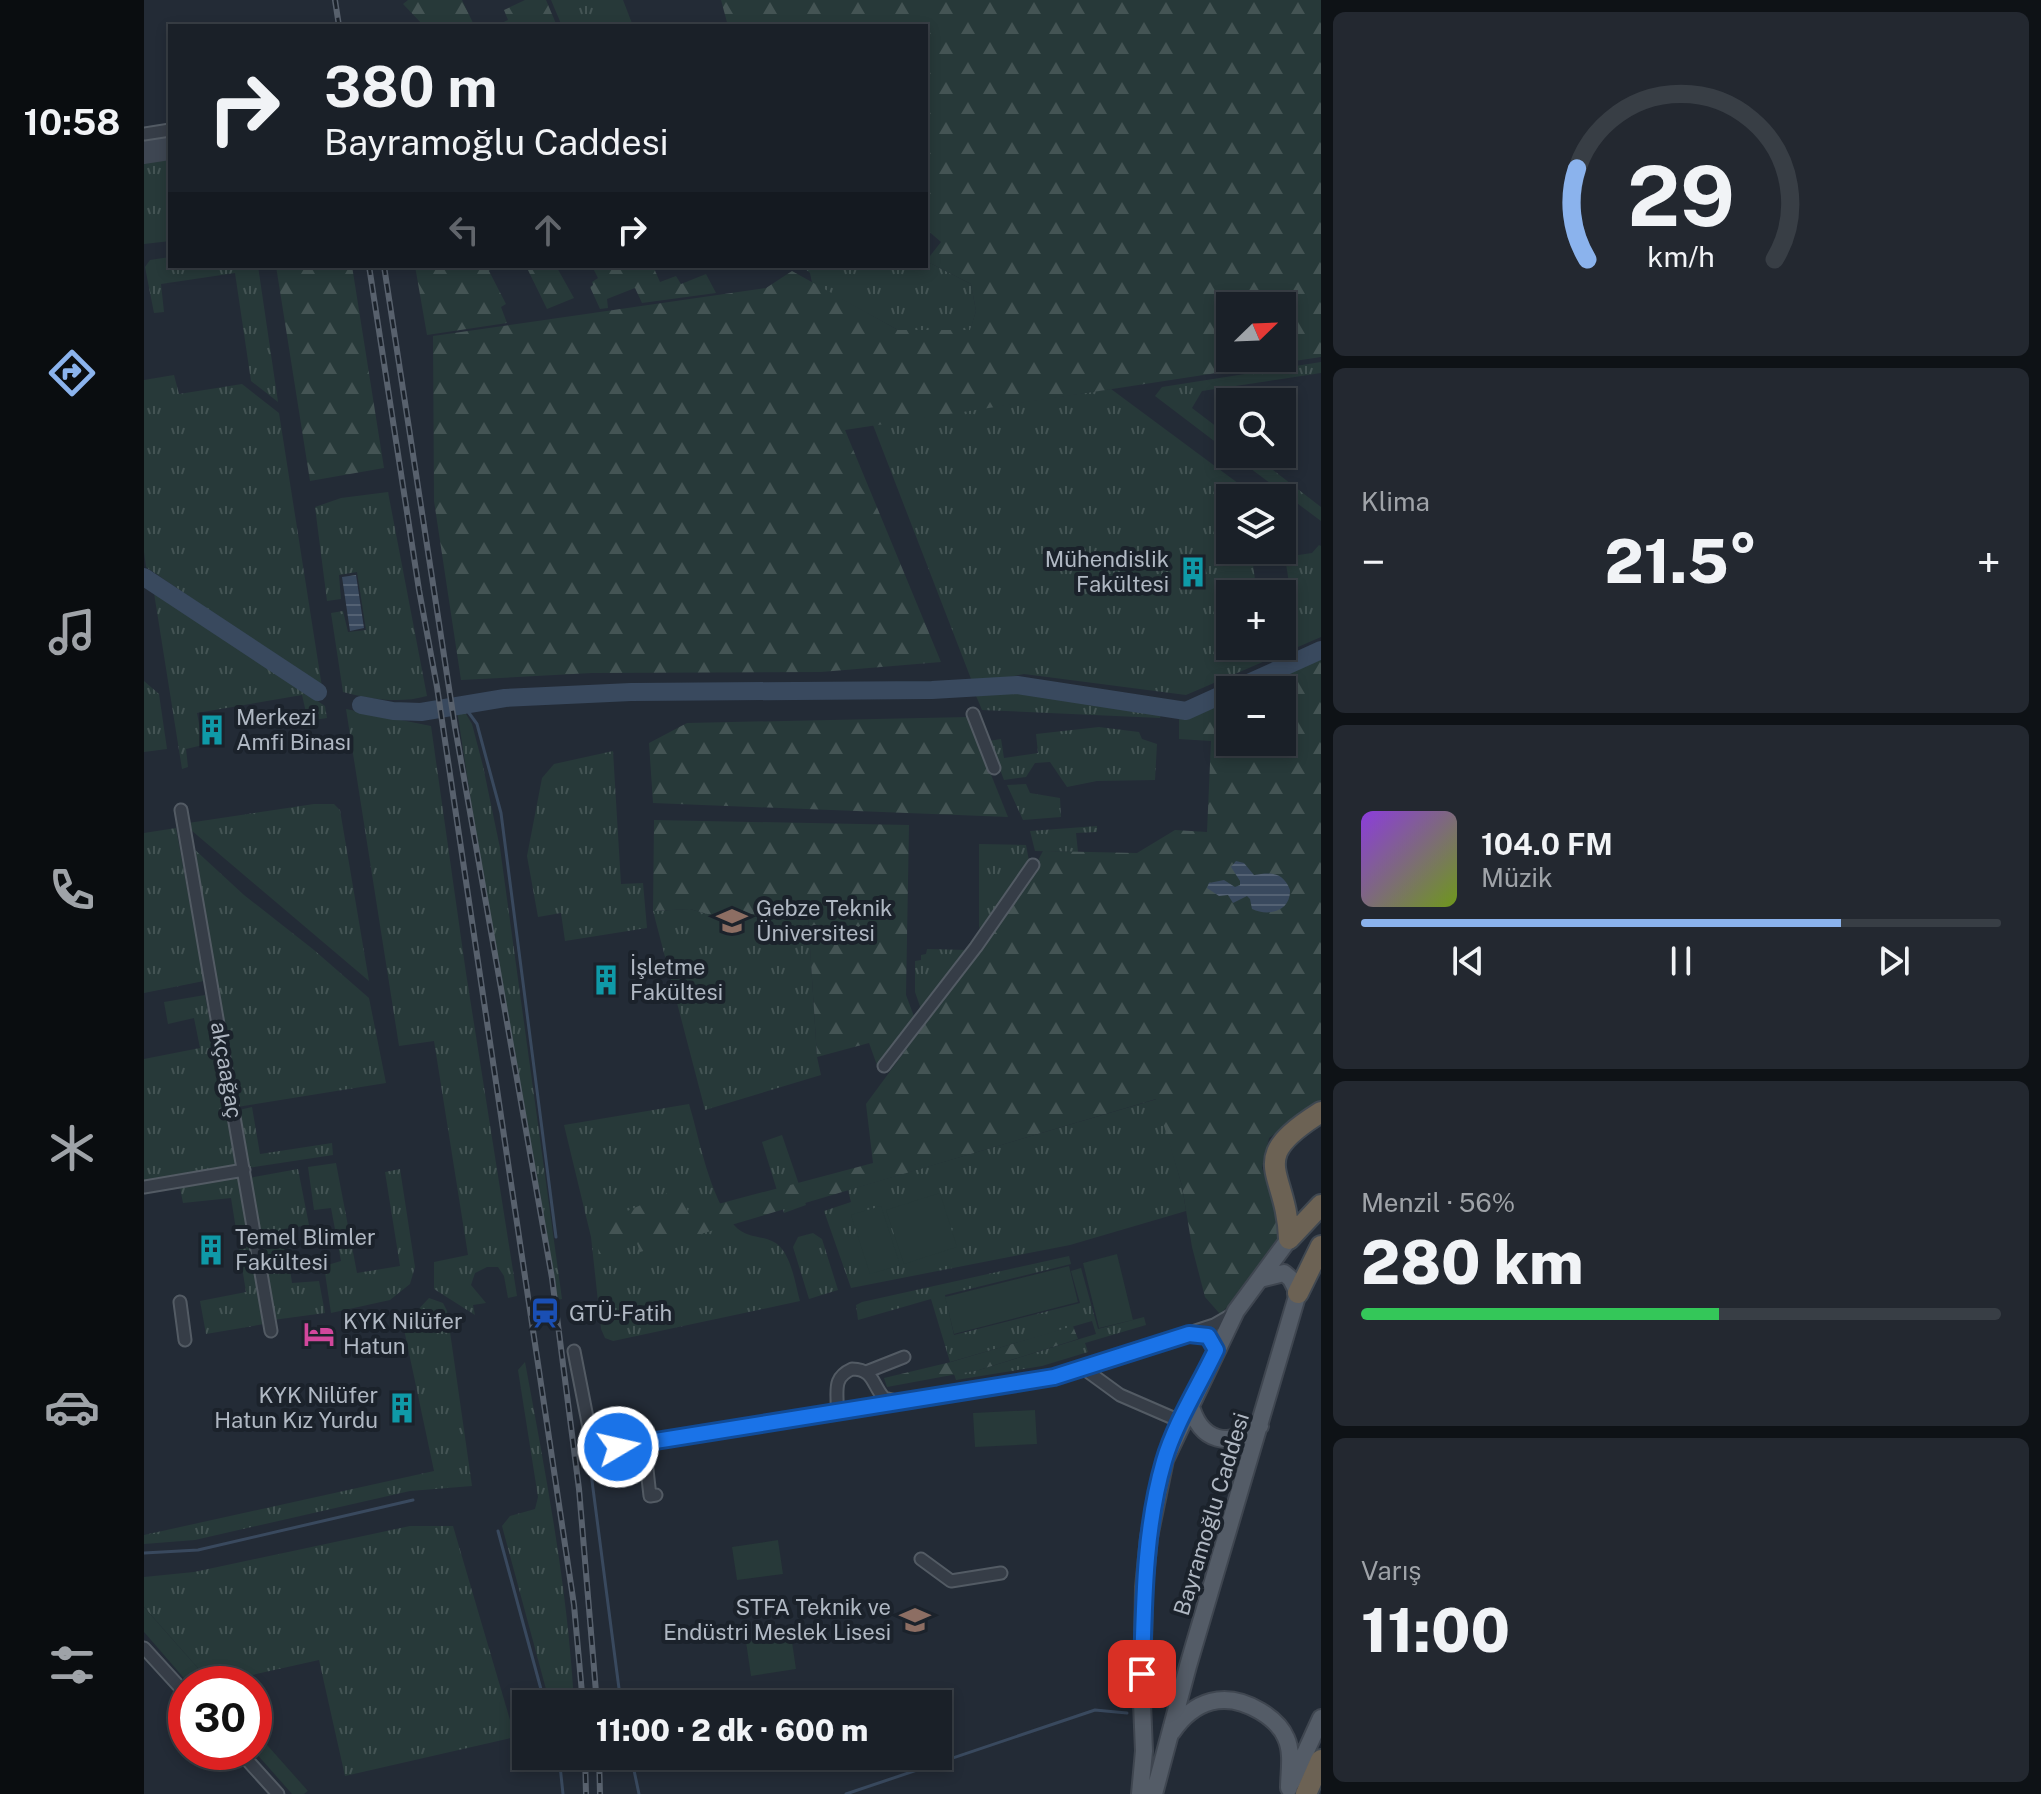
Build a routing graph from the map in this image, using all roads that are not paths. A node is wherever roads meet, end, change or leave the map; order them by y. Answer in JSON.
{"nodes":[{"id":1,"x":168,"y":130,"type":"edge"},
{"id":2,"x":144,"y":134,"type":"edge"},
{"id":3,"x":973,"y":714,"type":"dead end"},
{"id":4,"x":994,"y":768,"type":"dead end"},
{"id":5,"x":181,"y":810,"type":"dead end"},
{"id":6,"x":1033,"y":865,"type":"dead end"},
{"id":7,"x":884,"y":1066,"type":"dead end"},
{"id":8,"x":1321,"y":1112,"type":"edge"},
{"id":9,"x":244,"y":1170,"type":"junction"},
{"id":10,"x":144,"y":1187,"type":"edge"},
{"id":11,"x":1321,"y":1205,"type":"edge"},
{"id":12,"x":1289,"y":1239,"type":"junction"},
{"id":13,"x":1321,"y":1246,"type":"edge"},
{"id":14,"x":1260,"y":1279,"type":"junction"},
{"id":15,"x":1298,"y":1293,"type":"junction"},
{"id":16,"x":180,"y":1302,"type":"dead end"},
{"id":17,"x":1236,"y":1311,"type":"junction"},
{"id":18,"x":271,"y":1331,"type":"dead end"},
{"id":19,"x":1189,"y":1334,"type":"junction"},
{"id":20,"x":185,"y":1340,"type":"dead end"},
{"id":21,"x":1216,"y":1350,"type":"junction"},
{"id":22,"x":574,"y":1351,"type":"dead end"},
{"id":23,"x":904,"y":1357,"type":"dead end"},
{"id":24,"x":1083,"y":1368,"type":"junction"},
{"id":25,"x":866,"y":1372,"type":"junction"},
{"id":26,"x":909,"y":1401,"type":"junction"},
{"id":27,"x":1190,"y":1403,"type":"junction"},
{"id":28,"x":828,"y":1412,"type":"junction"},
{"id":29,"x":1173,"y":1418,"type":"dead end"},
{"id":30,"x":1260,"y":1426,"type":"junction"},
{"id":31,"x":644,"y":1443,"type":"junction"},
{"id":32,"x":656,"y":1495,"type":"dead end"},
{"id":33,"x":921,"y":1559,"type":"dead end"},
{"id":34,"x":1001,"y":1573,"type":"dead end"},
{"id":35,"x":144,"y":1648,"type":"edge"},
{"id":36,"x":168,"y":1674,"type":"edge"},
{"id":37,"x":1321,"y":1718,"type":"edge"},
{"id":38,"x":1167,"y":1740,"type":"junction"},
{"id":39,"x":1321,"y":1760,"type":"edge"},
{"id":40,"x":256,"y":1770,"type":"edge"},
{"id":41,"x":1294,"y":1792,"type":"edge"},
{"id":42,"x":278,"y":1794,"type":"edge"},
{"id":43,"x":1140,"y":1794,"type":"edge"},
{"id":44,"x":1154,"y":1794,"type":"edge"}],
"edges":[{"from":1,"to":2,"type":"street"},
{"from":3,"to":4,"type":"street"},
{"from":5,"to":9,"type":"street","name":"akçaağaç"},
{"from":6,"to":7,"type":"street"},
{"from":8,"to":12,"type":"highway"},
{"from":9,"to":10,"type":"street"},
{"from":9,"to":18,"type":"street","name":"akçaağaç"},
{"from":11,"to":12,"type":"highway"},
{"from":12,"to":14,"type":"main road","name":"Bayramoğlu Caddesi"},
{"from":13,"to":15,"type":"highway"},
{"from":14,"to":15,"type":"main road"},
{"from":14,"to":17,"type":"main road","name":"Bayramoğlu Caddesi"},
{"from":15,"to":30,"type":"main road","name":"Bayramoğlu Caddesi"},
{"from":16,"to":20,"type":"street"},
{"from":17,"to":19,"type":"street"},
{"from":17,"to":21,"type":"main road","name":"Bayramoğlu Caddesi"},
{"from":19,"to":21,"type":"street"},
{"from":19,"to":24,"type":"street"},
{"from":21,"to":27,"type":"main road","name":"Bayramoğlu Caddesi"},
{"from":22,"to":31,"type":"street"},
{"from":23,"to":25,"type":"street"},
{"from":24,"to":26,"type":"street"},
{"from":24,"to":29,"type":"street"},
{"from":25,"to":26,"type":"street"},
{"from":25,"to":28,"type":"street"},
{"from":26,"to":28,"type":"street"},
{"from":27,"to":30,"type":"main road"},
{"from":27,"to":43,"type":"main road","name":"Bayramoğlu Caddesi"},
{"from":28,"to":31,"type":"street"},
{"from":30,"to":38,"type":"main road","name":"Bayramoğlu Caddesi"},
{"from":31,"to":32,"type":"street"},
{"from":33,"to":34,"type":"street"},
{"from":35,"to":36,"type":"street"},
{"from":37,"to":41,"type":"main road"},
{"from":38,"to":41,"type":"main road"},
{"from":38,"to":44,"type":"main road","name":"Bayramoğlu Caddesi"},
{"from":39,"to":41,"type":"highway"},
{"from":40,"to":42,"type":"street"}]}
